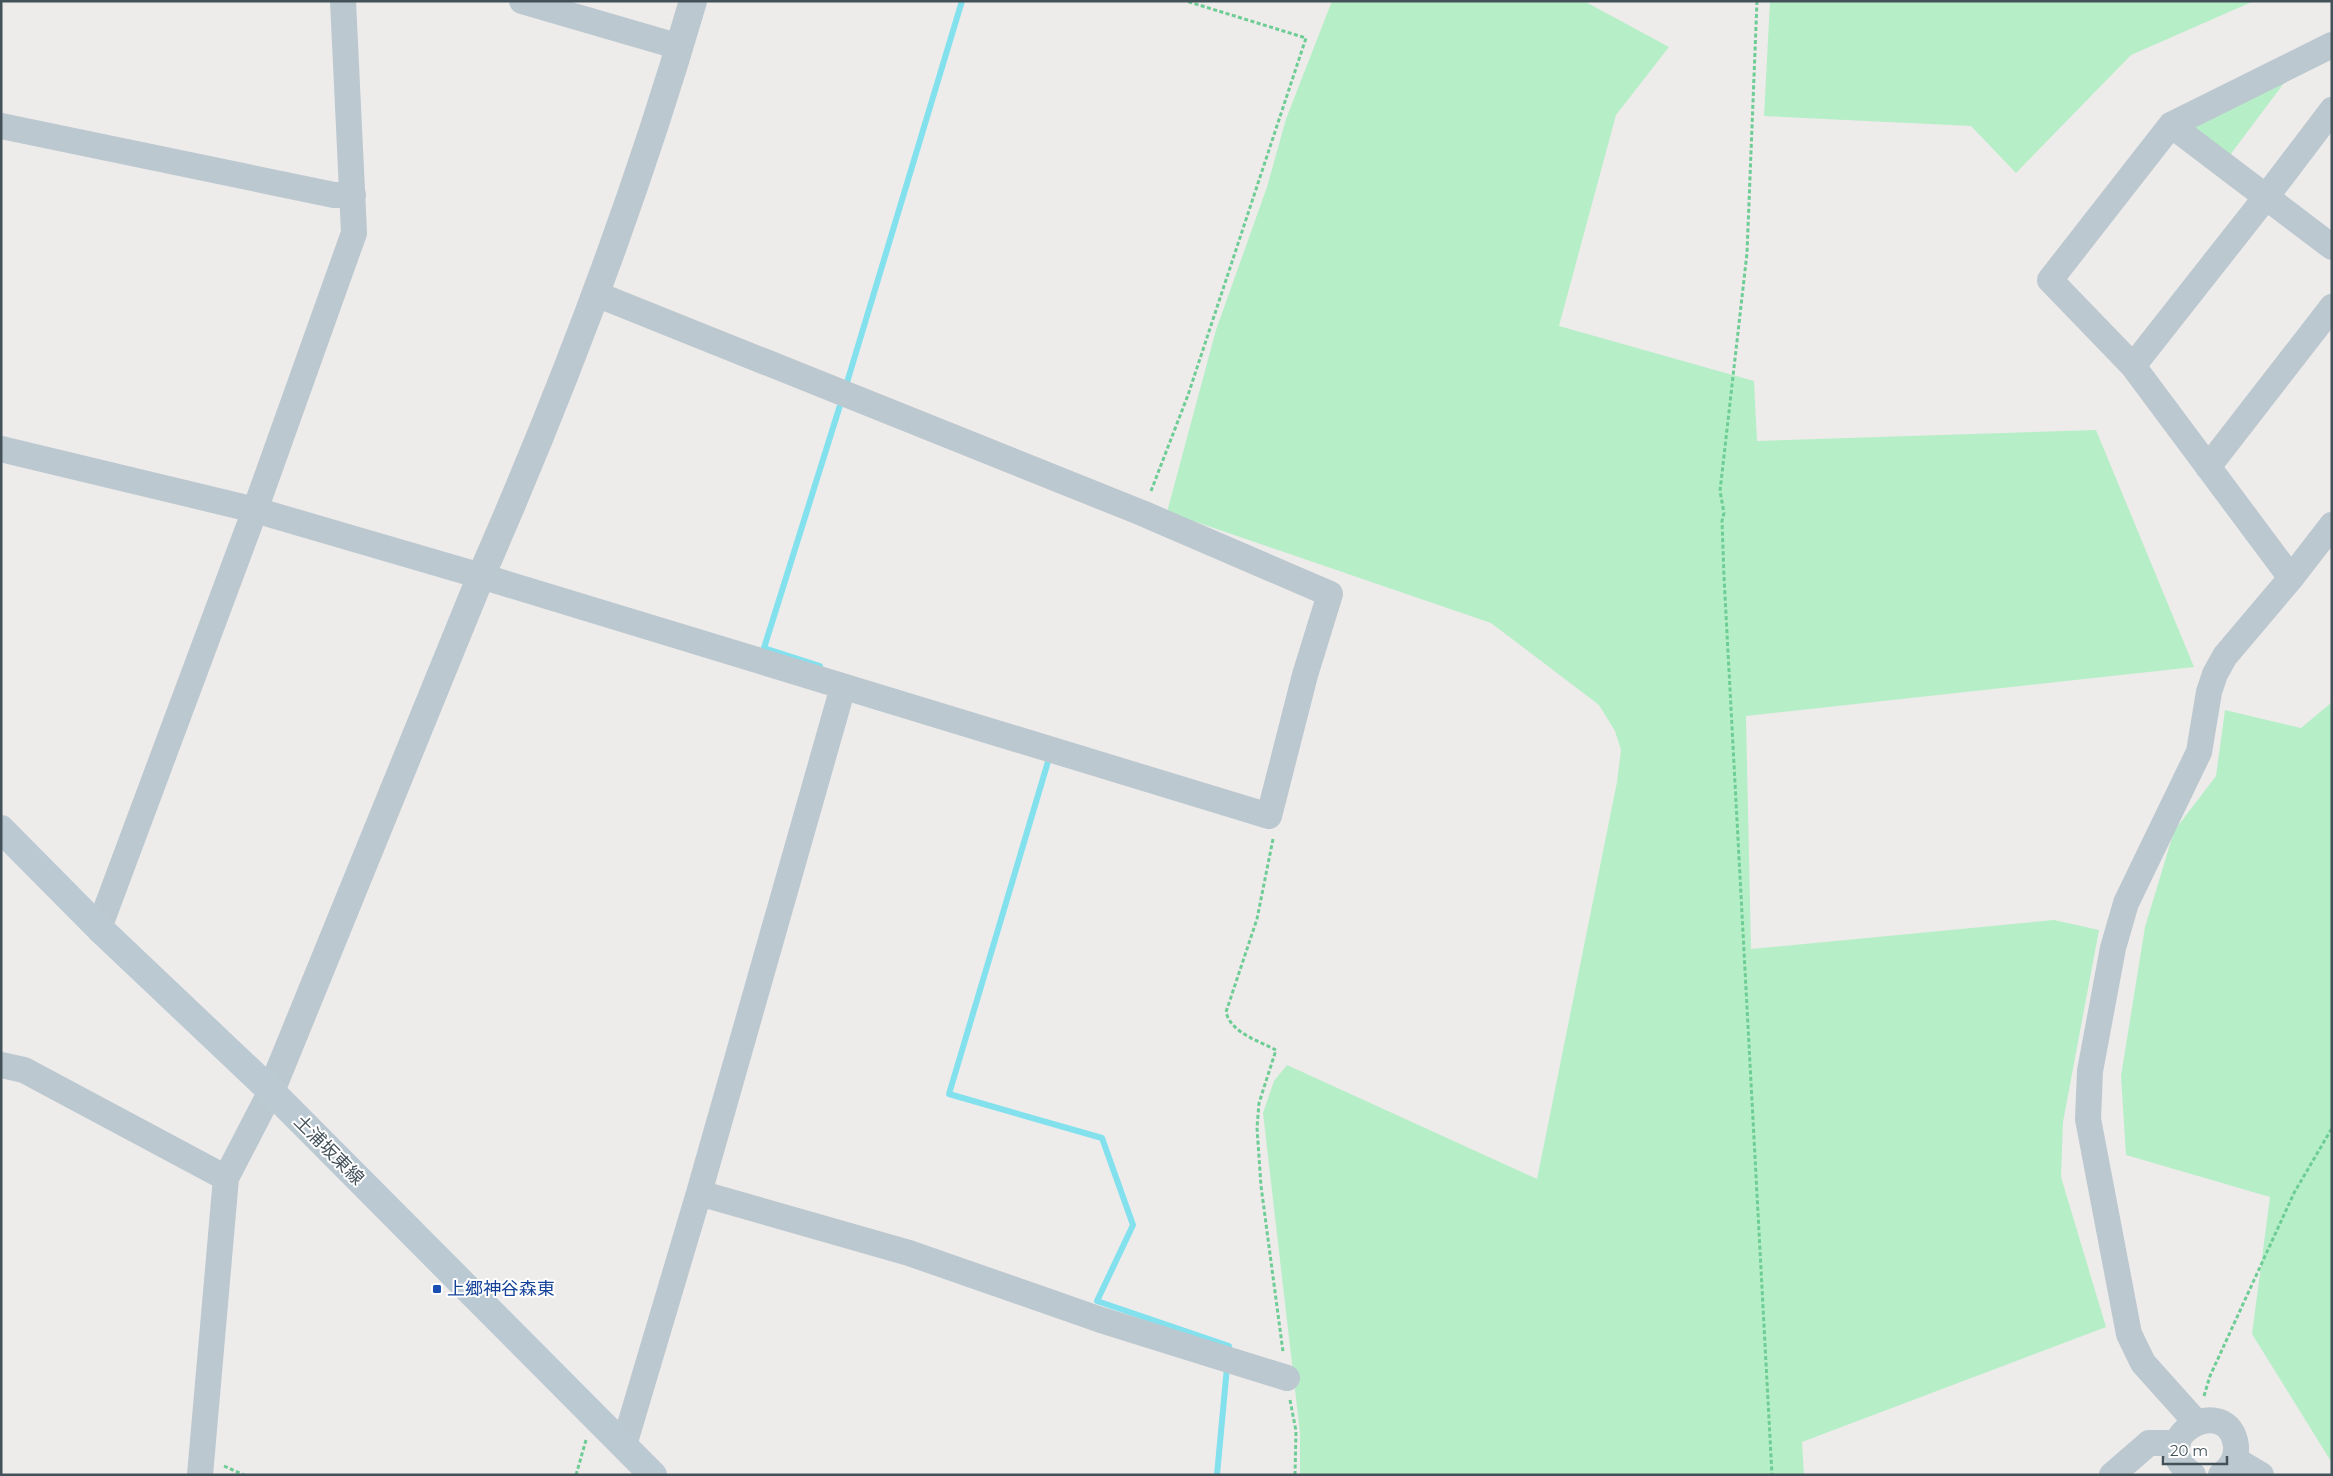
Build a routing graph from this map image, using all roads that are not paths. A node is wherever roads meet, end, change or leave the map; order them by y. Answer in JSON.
{"nodes":[{"id":1,"x":343,"y":1,"type":"edge"},
{"id":2,"x":522,"y":1,"type":"edge"},
{"id":3,"x":693,"y":1,"type":"edge"},
{"id":4,"x":2332,"y":45,"type":"edge"},
{"id":5,"x":680,"y":47,"type":"junction"},
{"id":6,"x":2332,"y":110,"type":"edge"},
{"id":7,"x":2171,"y":125,"type":"junction"},
{"id":8,"x":1,"y":126,"type":"edge"},
{"id":9,"x":353,"y":195,"type":"junction"},
{"id":10,"x":2266,"y":197,"type":"junction"},
{"id":11,"x":2332,"y":247,"type":"edge"},
{"id":12,"x":596,"y":294,"type":"junction"},
{"id":13,"x":2332,"y":306,"type":"edge"},
{"id":14,"x":2133,"y":366,"type":"junction"},
{"id":15,"x":1,"y":448,"type":"edge"},
{"id":16,"x":2208,"y":467,"type":"junction"},
{"id":17,"x":255,"y":510,"type":"junction"},
{"id":18,"x":2332,"y":524,"type":"edge"},
{"id":19,"x":481,"y":576,"type":"junction"},
{"id":20,"x":2291,"y":578,"type":"junction"},
{"id":21,"x":843,"y":688,"type":"junction"},
{"id":22,"x":1,"y":829,"type":"edge"},
{"id":23,"x":99,"y":928,"type":"junction"},
{"id":24,"x":1,"y":1065,"type":"edge"},
{"id":25,"x":271,"y":1091,"type":"junction"},
{"id":26,"x":226,"y":1178,"type":"junction"},
{"id":27,"x":699,"y":1193,"type":"junction"},
{"id":28,"x":1286,"y":1378,"type":"road end"},
{"id":29,"x":2200,"y":1421,"type":"junction"},
{"id":30,"x":2178,"y":1443,"type":"junction"},
{"id":31,"x":624,"y":1446,"type":"junction"},
{"id":32,"x":2228,"y":1467,"type":"edge"},
{"id":33,"x":2187,"y":1473,"type":"edge"},
{"id":34,"x":200,"y":1475,"type":"edge"},
{"id":35,"x":653,"y":1475,"type":"edge"},
{"id":36,"x":2112,"y":1475,"type":"edge"},
{"id":37,"x":2261,"y":1475,"type":"edge"}],
"edges":[{"from":1,"to":9,"type":"street"},
{"from":2,"to":5,"type":"street"},
{"from":3,"to":5,"type":"street"},
{"from":4,"to":7,"type":"street"},
{"from":5,"to":12,"type":"street"},
{"from":6,"to":10,"type":"street"},
{"from":7,"to":10,"type":"street"},
{"from":7,"to":14,"type":"street"},
{"from":8,"to":9,"type":"street"},
{"from":9,"to":17,"type":"street"},
{"from":10,"to":11,"type":"street"},
{"from":10,"to":14,"type":"street"},
{"from":12,"to":19,"type":"street"},
{"from":12,"to":21,"type":"street"},
{"from":13,"to":16,"type":"street"},
{"from":14,"to":16,"type":"street"},
{"from":15,"to":17,"type":"street"},
{"from":16,"to":20,"type":"street"},
{"from":17,"to":19,"type":"street"},
{"from":17,"to":23,"type":"street"},
{"from":18,"to":20,"type":"street"},
{"from":19,"to":21,"type":"street"},
{"from":19,"to":25,"type":"street"},
{"from":20,"to":29,"type":"street"},
{"from":21,"to":27,"type":"street"},
{"from":22,"to":23,"type":"main road","name":"土浦坂東線"},
{"from":23,"to":25,"type":"main road","name":"土浦坂東線"},
{"from":24,"to":26,"type":"street"},
{"from":25,"to":26,"type":"street"},
{"from":25,"to":31,"type":"main road","name":"土浦坂東線"},
{"from":26,"to":34,"type":"street"},
{"from":27,"to":28,"type":"street"},
{"from":27,"to":31,"type":"street"},
{"from":29,"to":30,"type":"street"},
{"from":29,"to":32,"type":"street"},
{"from":30,"to":33,"type":"street"},
{"from":30,"to":36,"type":"street"},
{"from":31,"to":35,"type":"main road","name":"土浦坂東線"},
{"from":32,"to":37,"type":"street"}]}
